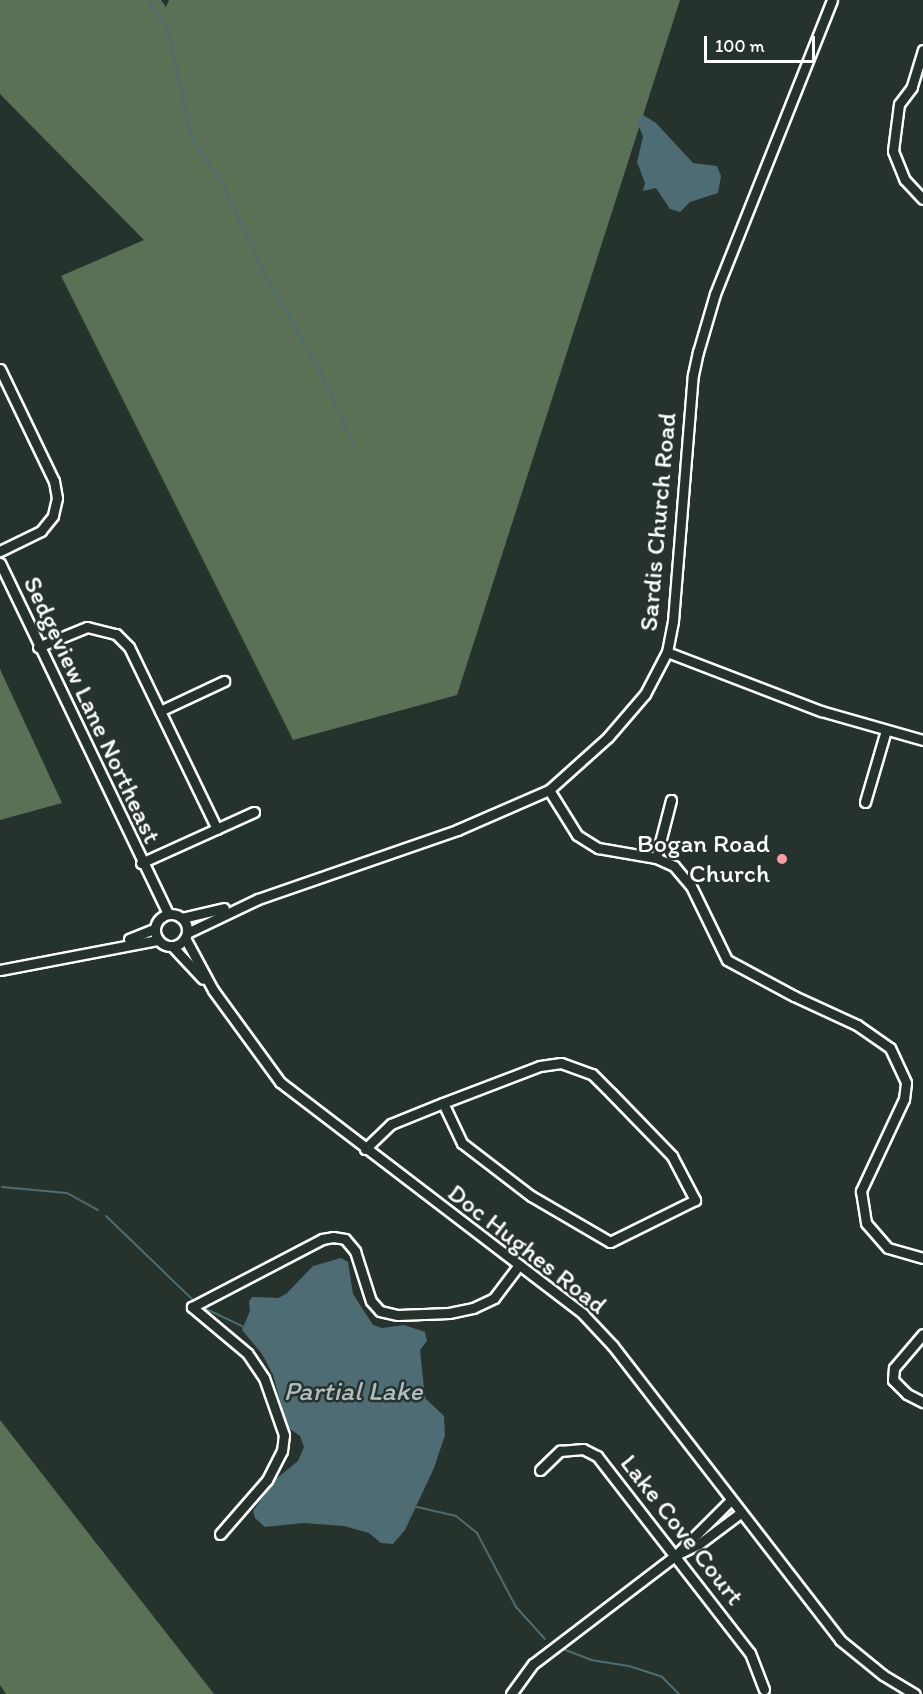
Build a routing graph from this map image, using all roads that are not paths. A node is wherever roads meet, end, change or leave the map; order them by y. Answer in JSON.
{"nodes":[{"id":1,"x":832,"y":0,"type":"edge"},
{"id":2,"x":923,"y":50,"type":"edge"},
{"id":3,"x":912,"y":87,"type":"junction"},
{"id":4,"x":923,"y":91,"type":"edge"},
{"id":5,"x":923,"y":199,"type":"edge"},
{"id":6,"x":0,"y":369,"type":"edge"},
{"id":7,"x":0,"y":551,"type":"edge"},
{"id":8,"x":0,"y":563,"type":"edge"},
{"id":9,"x":38,"y":646,"type":"junction"},
{"id":10,"x":667,"y":651,"type":"junction"},
{"id":11,"x":224,"y":681,"type":"dead end"},
{"id":12,"x":160,"y":711,"type":"junction"},
{"id":13,"x":886,"y":730,"type":"junction"},
{"id":14,"x":923,"y":740,"type":"edge"},
{"id":15,"x":549,"y":790,"type":"junction"},
{"id":16,"x":671,"y":800,"type":"dead end"},
{"id":17,"x":865,"y":802,"type":"dead end"},
{"id":18,"x":254,"y":812,"type":"dead end"},
{"id":19,"x":217,"y":829,"type":"junction"},
{"id":20,"x":656,"y":858,"type":"junction"},
{"id":21,"x":141,"y":863,"type":"junction"},
{"id":22,"x":147,"y":875,"type":"junction"},
{"id":23,"x":258,"y":899,"type":"junction"},
{"id":24,"x":168,"y":914,"type":"junction"},
{"id":25,"x":159,"y":918,"type":"junction"},
{"id":26,"x":182,"y":918,"type":"junction"},
{"id":27,"x":154,"y":928,"type":"junction"},
{"id":28,"x":186,"y":935,"type":"junction"},
{"id":29,"x":157,"y":940,"type":"junction"},
{"id":30,"x":171,"y":946,"type":"junction"},
{"id":31,"x":106,"y":947,"type":"junction"},
{"id":32,"x":0,"y":970,"type":"edge"},
{"id":33,"x":213,"y":990,"type":"junction"},
{"id":34,"x":443,"y":1103,"type":"junction"},
{"id":35,"x":364,"y":1149,"type":"junction"},
{"id":36,"x":923,"y":1258,"type":"edge"},
{"id":37,"x":519,"y":1265,"type":"junction"},
{"id":38,"x":923,"y":1334,"type":"edge"},
{"id":39,"x":923,"y":1401,"type":"edge"},
{"id":40,"x":540,"y":1470,"type":"dead end"},
{"id":41,"x":730,"y":1501,"type":"junction"},
{"id":42,"x":739,"y":1514,"type":"junction"},
{"id":43,"x":220,"y":1534,"type":"dead end"},
{"id":44,"x":676,"y":1555,"type":"junction"},
{"id":45,"x":764,"y":1689,"type":"dead end"},
{"id":46,"x":511,"y":1694,"type":"edge"},
{"id":47,"x":915,"y":1694,"type":"edge"}],
"edges":[{"from":1,"to":10,"type":"street","name":"Sardis Church Road"},
{"from":2,"to":3,"type":"street"},
{"from":3,"to":4,"type":"street"},
{"from":3,"to":5,"type":"street"},
{"from":6,"to":7,"type":"street"},
{"from":8,"to":9,"type":"street","name":"Sedgeview Lane Northeast"},
{"from":9,"to":12,"type":"street"},
{"from":9,"to":21,"type":"street","name":"Sedgeview Lane Northeast"},
{"from":10,"to":13,"type":"street"},
{"from":10,"to":15,"type":"street","name":"Sardis Church Road"},
{"from":11,"to":12,"type":"street"},
{"from":12,"to":19,"type":"street"},
{"from":13,"to":14,"type":"street"},
{"from":13,"to":17,"type":"street"},
{"from":15,"to":20,"type":"street"},
{"from":15,"to":23,"type":"street","name":"Sardis Church Road"},
{"from":16,"to":20,"type":"street"},
{"from":18,"to":19,"type":"street"},
{"from":19,"to":21,"type":"street"},
{"from":20,"to":36,"type":"street"},
{"from":21,"to":22,"type":"street","name":"Sedgeview Lane Northeast"},
{"from":22,"to":24,"type":"street","name":"Sedgeview Lane Northeast"},
{"from":22,"to":25,"type":"street","name":"Sedgeview Lane Northeast"},
{"from":23,"to":26,"type":"street","name":"Sardis Church Road"},
{"from":23,"to":28,"type":"street","name":"Sardis Church Road"},
{"from":24,"to":25,"type":"street"},
{"from":24,"to":26,"type":"street"},
{"from":25,"to":27,"type":"street"},
{"from":26,"to":28,"type":"street"},
{"from":27,"to":29,"type":"street"},
{"from":27,"to":31,"type":"street"},
{"from":28,"to":30,"type":"street"},
{"from":28,"to":33,"type":"street","name":"Doc Hughes Road"},
{"from":29,"to":30,"type":"street"},
{"from":29,"to":31,"type":"street"},
{"from":30,"to":33,"type":"street","name":"Doc Hughes Road"},
{"from":31,"to":32,"type":"street"},
{"from":33,"to":35,"type":"street","name":"Doc Hughes Road"},
{"from":34,"to":34,"type":"street"},
{"from":34,"to":35,"type":"street"},
{"from":35,"to":37,"type":"street","name":"Doc Hughes Road"},
{"from":37,"to":41,"type":"street","name":"Doc Hughes Road"},
{"from":37,"to":43,"type":"street"},
{"from":38,"to":39,"type":"street"},
{"from":40,"to":44,"type":"street","name":"Lake Cove Court"},
{"from":41,"to":42,"type":"street","name":"Doc Hughes Road"},
{"from":41,"to":44,"type":"street"},
{"from":42,"to":44,"type":"street"},
{"from":42,"to":47,"type":"street","name":"Doc Hughes Road"},
{"from":44,"to":45,"type":"street","name":"Lake Cove Court"},
{"from":44,"to":46,"type":"street"}]}
